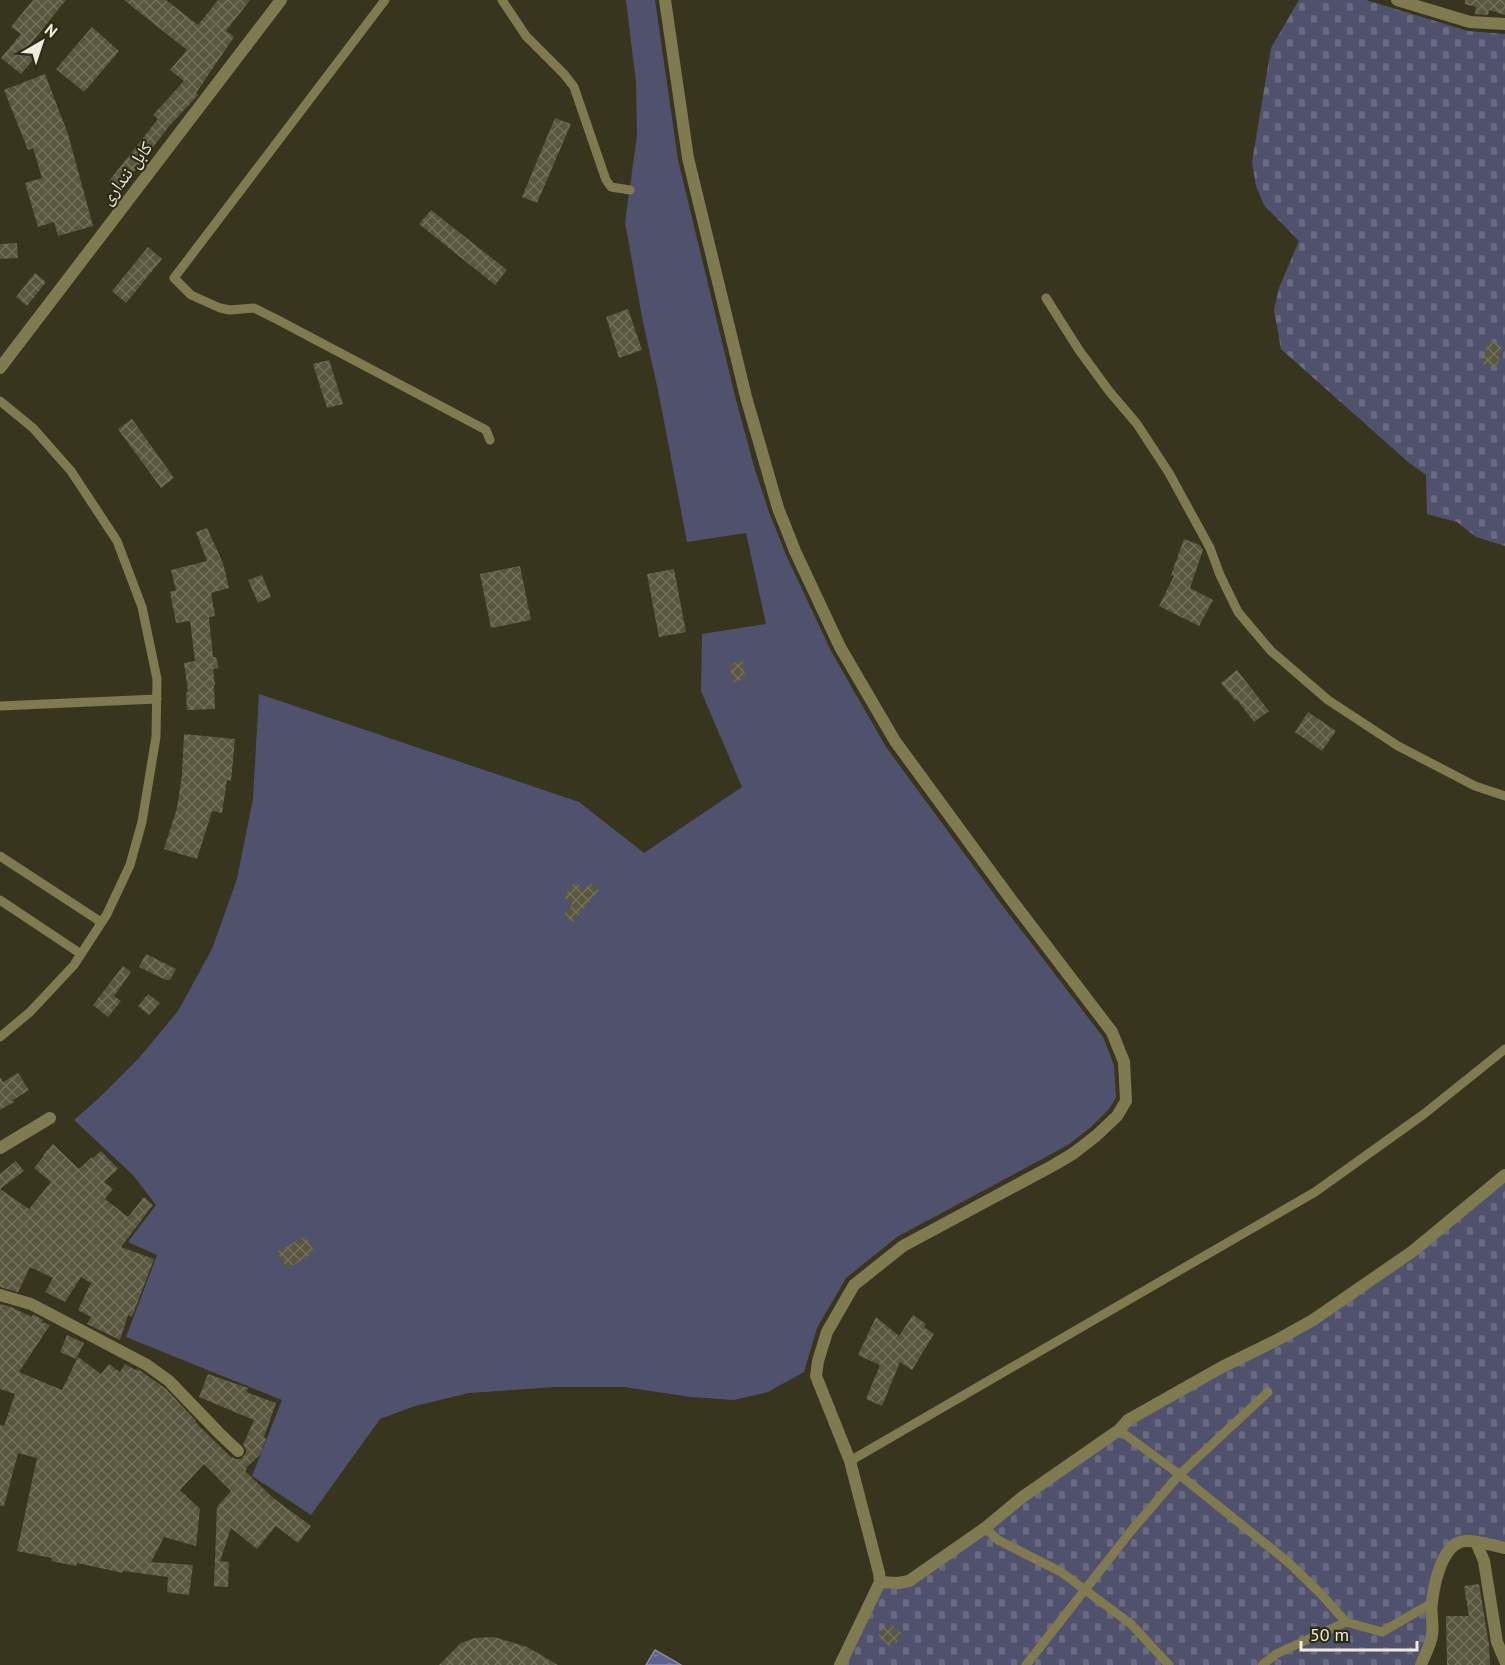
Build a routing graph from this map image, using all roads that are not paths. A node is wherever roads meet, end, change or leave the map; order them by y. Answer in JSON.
{"nodes":[{"id":1,"x":281,"y":0,"type":"edge"},
{"id":2,"x":385,"y":0,"type":"edge"},
{"id":3,"x":502,"y":0,"type":"edge"},
{"id":4,"x":665,"y":0,"type":"edge"},
{"id":5,"x":1397,"y":0,"type":"edge"},
{"id":6,"x":1505,"y":24,"type":"edge"},
{"id":7,"x":630,"y":190,"type":"dead end"},
{"id":8,"x":1046,"y":298,"type":"dead end"},
{"id":9,"x":0,"y":368,"type":"edge"},
{"id":10,"x":0,"y":401,"type":"edge"},
{"id":11,"x":490,"y":440,"type":"dead end"},
{"id":12,"x":157,"y":699,"type":"junction"},
{"id":13,"x":0,"y":706,"type":"edge"},
{"id":14,"x":1505,"y":796,"type":"edge"},
{"id":15,"x":0,"y":856,"type":"edge"},
{"id":16,"x":0,"y":900,"type":"edge"},
{"id":17,"x":101,"y":922,"type":"junction"},
{"id":18,"x":81,"y":954,"type":"junction"},
{"id":19,"x":0,"y":1037,"type":"edge"},
{"id":20,"x":1505,"y":1048,"type":"edge"},
{"id":21,"x":50,"y":1118,"type":"dead end"},
{"id":22,"x":0,"y":1148,"type":"edge"},
{"id":23,"x":1505,"y":1175,"type":"edge"},
{"id":24,"x":0,"y":1295,"type":"edge"},
{"id":25,"x":1268,"y":1392,"type":"dead end"},
{"id":26,"x":1119,"y":1430,"type":"junction"},
{"id":27,"x":238,"y":1450,"type":"dead end"},
{"id":28,"x":850,"y":1461,"type":"junction"},
{"id":29,"x":1179,"y":1475,"type":"junction"},
{"id":30,"x":985,"y":1528,"type":"junction"},
{"id":31,"x":1476,"y":1542,"type":"junction"},
{"id":32,"x":1505,"y":1548,"type":"edge"},
{"id":33,"x":880,"y":1582,"type":"junction"},
{"id":34,"x":1085,"y":1590,"type":"junction"},
{"id":35,"x":1432,"y":1603,"type":"junction"},
{"id":36,"x":1346,"y":1622,"type":"junction"},
{"id":37,"x":1505,"y":1661,"type":"edge"},
{"id":38,"x":840,"y":1665,"type":"edge"},
{"id":39,"x":1026,"y":1665,"type":"edge"},
{"id":40,"x":1169,"y":1665,"type":"edge"},
{"id":41,"x":1262,"y":1665,"type":"edge"},
{"id":42,"x":1421,"y":1665,"type":"edge"}],
"edges":[{"from":1,"to":9,"type":"street","name":"کابل ننداری"},
{"from":2,"to":11,"type":"lane"},
{"from":3,"to":7,"type":"lane"},
{"from":4,"to":28,"type":"street"},
{"from":5,"to":6,"type":"street"},
{"from":8,"to":14,"type":"lane"},
{"from":10,"to":12,"type":"lane"},
{"from":12,"to":13,"type":"lane"},
{"from":12,"to":17,"type":"lane"},
{"from":15,"to":17,"type":"lane"},
{"from":16,"to":18,"type":"lane"},
{"from":17,"to":18,"type":"lane"},
{"from":18,"to":19,"type":"lane"},
{"from":20,"to":28,"type":"lane"},
{"from":21,"to":22,"type":"street"},
{"from":23,"to":26,"type":"street"},
{"from":24,"to":27,"type":"street"},
{"from":25,"to":29,"type":"lane"},
{"from":26,"to":29,"type":"lane"},
{"from":26,"to":30,"type":"street"},
{"from":28,"to":33,"type":"street"},
{"from":29,"to":34,"type":"lane"},
{"from":29,"to":36,"type":"lane"},
{"from":30,"to":33,"type":"street"},
{"from":30,"to":34,"type":"lane"},
{"from":31,"to":32,"type":"street"},
{"from":31,"to":35,"type":"street"},
{"from":31,"to":37,"type":"street"},
{"from":33,"to":38,"type":"street"},
{"from":34,"to":39,"type":"lane"},
{"from":34,"to":40,"type":"lane"},
{"from":35,"to":36,"type":"lane"},
{"from":35,"to":42,"type":"street"},
{"from":36,"to":41,"type":"lane"}]}
